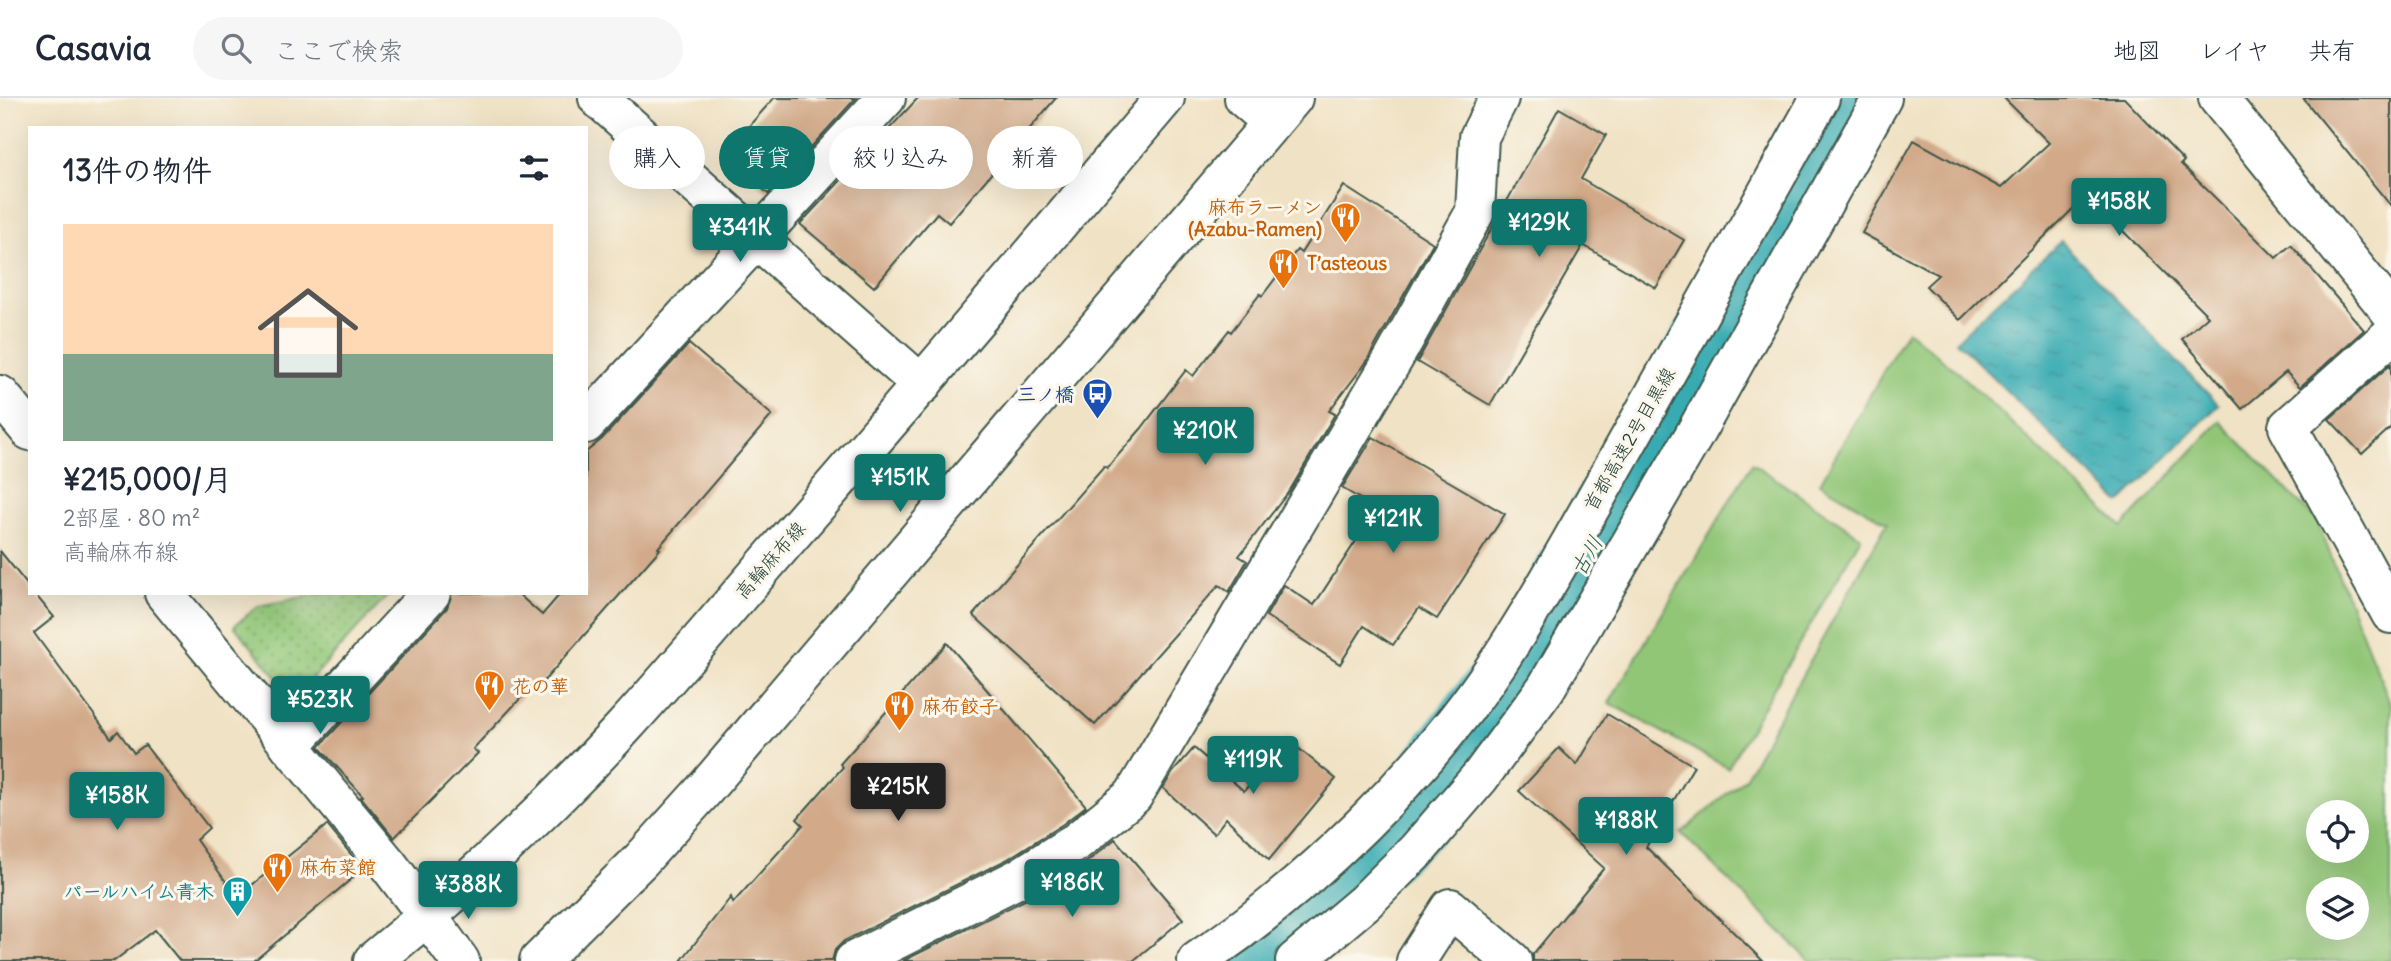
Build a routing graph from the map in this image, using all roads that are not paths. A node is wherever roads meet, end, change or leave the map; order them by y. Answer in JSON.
{"nodes":[{"id":1,"x":598,"y":98,"type":"edge"},
{"id":2,"x":886,"y":98,"type":"edge"},
{"id":3,"x":1165,"y":98,"type":"edge"},
{"id":4,"x":1244,"y":98,"type":"edge"},
{"id":5,"x":1499,"y":98,"type":"edge"},
{"id":6,"x":1820,"y":98,"type":"edge"},
{"id":7,"x":1882,"y":98,"type":"edge"},
{"id":8,"x":2218,"y":98,"type":"edge"},
{"id":9,"x":1283,"y":110,"type":"edge"},
{"id":10,"x":756,"y":239,"type":"junction"},
{"id":11,"x":2391,"y":312,"type":"edge"},
{"id":12,"x":2391,"y":335,"type":"edge"},
{"id":13,"x":922,"y":385,"type":"junction"},
{"id":14,"x":0,"y":395,"type":"edge"},
{"id":15,"x":588,"y":422,"type":"edge"},
{"id":16,"x":28,"y":429,"type":"edge"},
{"id":17,"x":166,"y":595,"type":"edge"},
{"id":18,"x":428,"y":595,"type":"edge"},
{"id":19,"x":2391,"y":614,"type":"edge"},
{"id":20,"x":290,"y":746,"type":"junction"},
{"id":21,"x":428,"y":917,"type":"junction"},
{"id":22,"x":373,"y":961,"type":"edge"},
{"id":23,"x":460,"y":961,"type":"edge"},
{"id":24,"x":539,"y":961,"type":"edge"},
{"id":25,"x":854,"y":961,"type":"edge"},
{"id":26,"x":1197,"y":961,"type":"edge"},
{"id":27,"x":1295,"y":961,"type":"edge"},
{"id":28,"x":1416,"y":961,"type":"edge"},
{"id":29,"x":1511,"y":961,"type":"edge"}],
"edges":[{"from":1,"to":10,"type":"main road"},
{"from":2,"to":10,"type":"main road"},
{"from":3,"to":13,"type":"main road","name":"高輪麻布線"},
{"from":4,"to":9,"type":"main road"},
{"from":5,"to":25,"type":"main road"},
{"from":6,"to":26,"type":"main road","name":"首都高速2号目黒線"},
{"from":7,"to":27,"type":"main road"},
{"from":8,"to":11,"type":"main road"},
{"from":9,"to":24,"type":"main road"},
{"from":10,"to":13,"type":"main road"},
{"from":10,"to":15,"type":"main road"},
{"from":12,"to":19,"type":"main road"},
{"from":13,"to":21,"type":"main road","name":"高輪麻布線"},
{"from":14,"to":16,"type":"main road"},
{"from":17,"to":20,"type":"main road"},
{"from":18,"to":20,"type":"main road"},
{"from":20,"to":21,"type":"main road"},
{"from":21,"to":22,"type":"main road","name":"高輪麻布線"},
{"from":21,"to":23,"type":"main road"},
{"from":28,"to":29,"type":"main road"}]}
